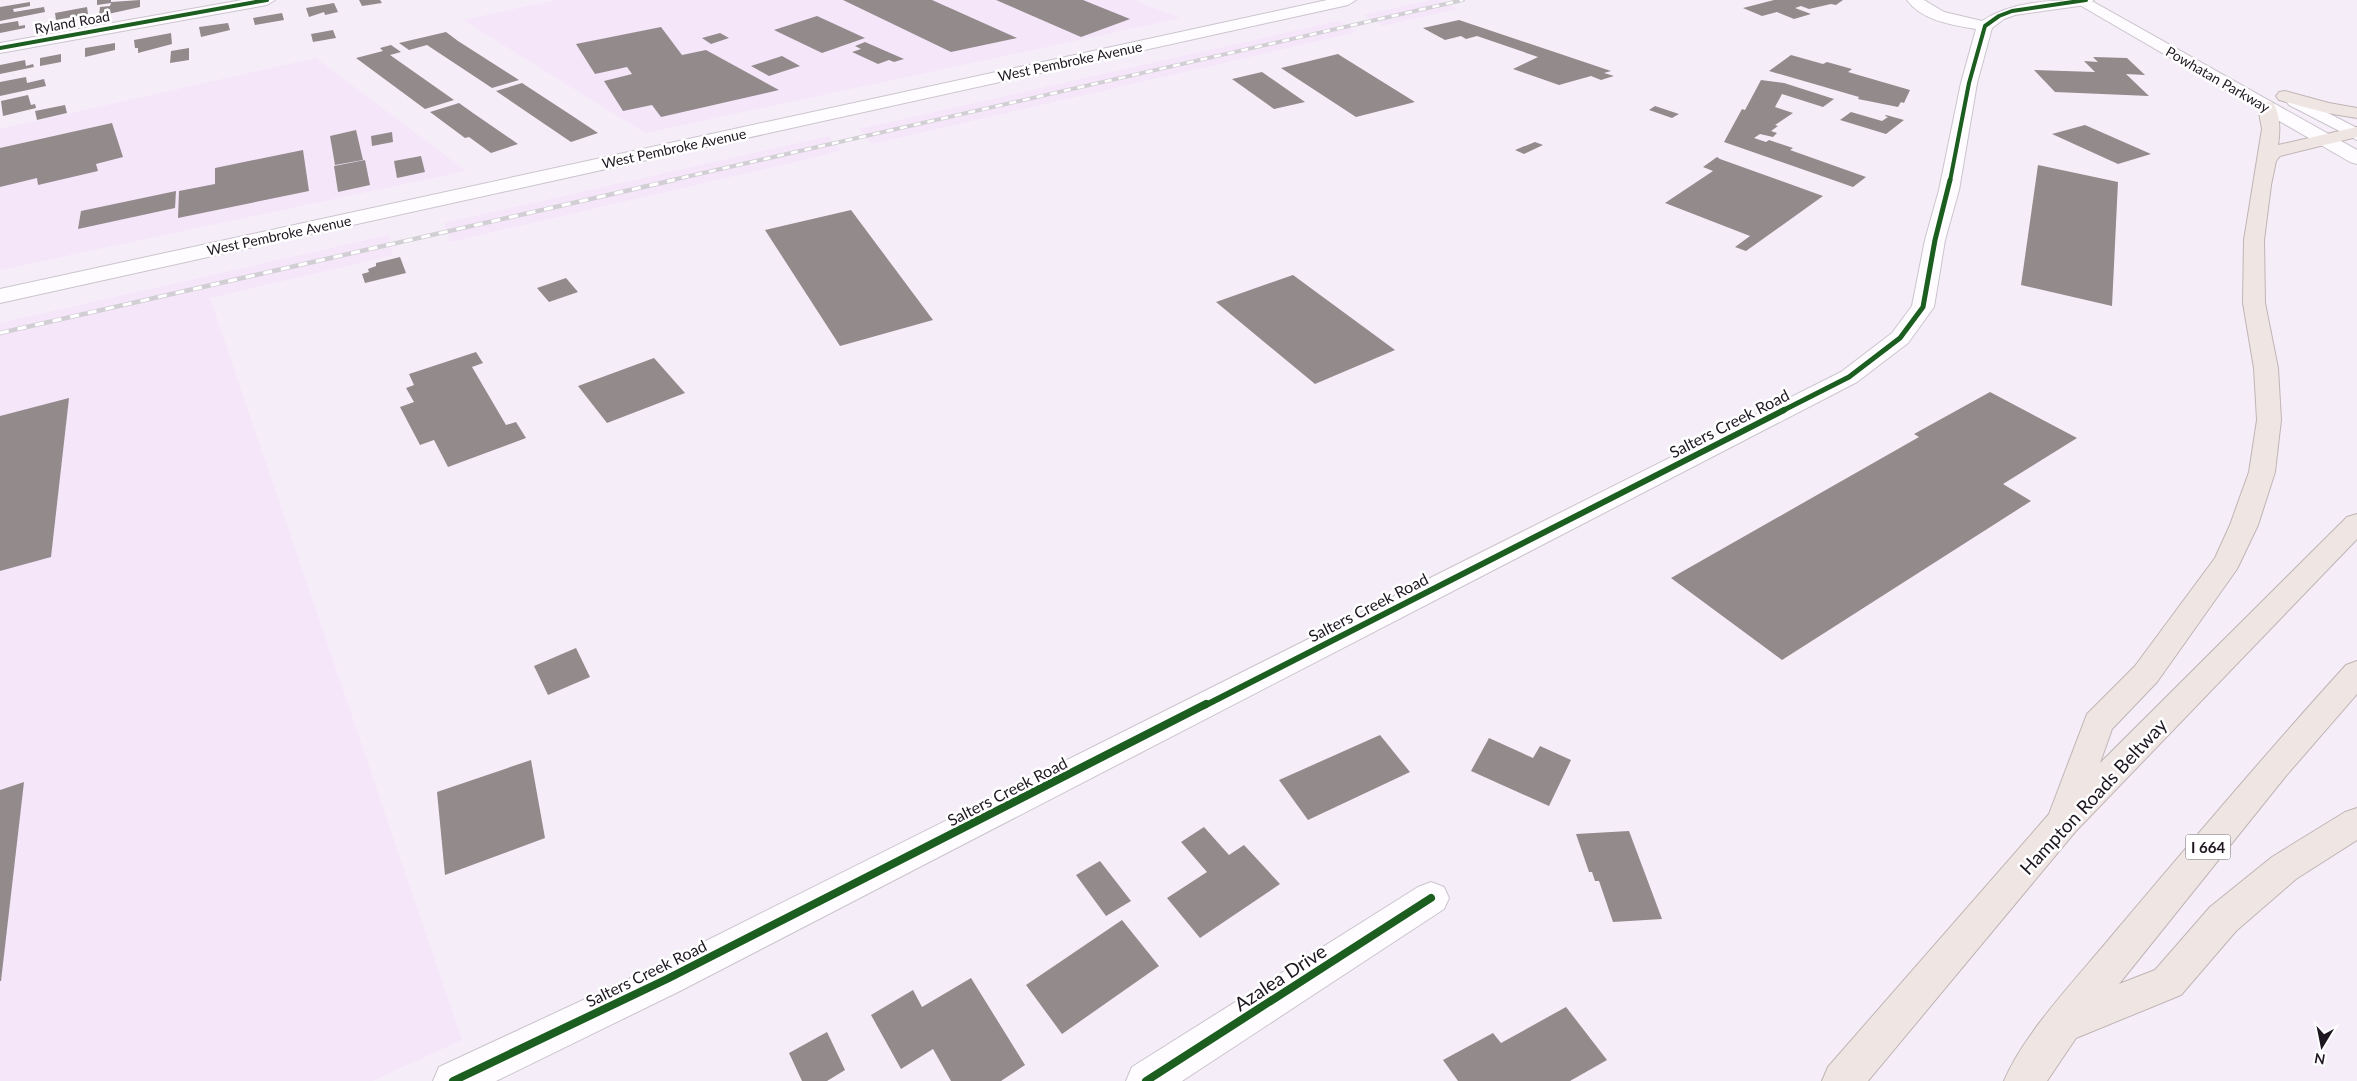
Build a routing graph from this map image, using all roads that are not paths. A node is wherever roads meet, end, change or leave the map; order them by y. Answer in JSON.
{"nodes":[{"id":1,"x":267,"y":0,"type":"edge"},
{"id":2,"x":1348,"y":0,"type":"edge"},
{"id":3,"x":1915,"y":0,"type":"edge"},
{"id":4,"x":2079,"y":0,"type":"edge"},
{"id":5,"x":2086,"y":0,"type":"edge"},
{"id":6,"x":2111,"y":0,"type":"edge"},
{"id":7,"x":2128,"y":10,"type":"dead end"},
{"id":8,"x":1984,"y":26,"type":"junction"},
{"id":9,"x":0,"y":48,"type":"edge"},
{"id":10,"x":2268,"y":86,"type":"dead end"},
{"id":11,"x":2285,"y":96,"type":"junction"},
{"id":12,"x":2267,"y":107,"type":"junction"},
{"id":13,"x":2357,"y":113,"type":"edge"},
{"id":14,"x":2356,"y":133,"type":"edge"},
{"id":15,"x":2327,"y":140,"type":"junction"},
{"id":16,"x":2357,"y":158,"type":"edge"},
{"id":17,"x":2267,"y":159,"type":"junction"},
{"id":18,"x":0,"y":296,"type":"edge"},
{"id":19,"x":2357,"y":523,"type":"edge"},
{"id":20,"x":2357,"y":673,"type":"edge"},
{"id":21,"x":2063,"y":822,"type":"junction"},
{"id":22,"x":2357,"y":822,"type":"edge"},
{"id":23,"x":1430,"y":898,"type":"dead end"},
{"id":24,"x":2062,"y":1025,"type":"junction"},
{"id":25,"x":453,"y":1081,"type":"edge"},
{"id":26,"x":1146,"y":1081,"type":"edge"},
{"id":27,"x":1842,"y":1081,"type":"edge"},
{"id":28,"x":2024,"y":1081,"type":"edge"}],
"edges":[{"from":1,"to":9,"type":"street","name":"Ryland Road"},
{"from":2,"to":18,"type":"street","name":"West Pembroke Avenue"},
{"from":3,"to":8,"type":"street"},
{"from":4,"to":5,"type":"street"},
{"from":4,"to":8,"type":"street"},
{"from":4,"to":12,"type":"street","name":"Powhatan Parkway"},
{"from":6,"to":7,"type":"street"},
{"from":8,"to":25,"type":"street","name":"Salters Creek Road"},
{"from":10,"to":11,"type":"street","name":"Powhatan Parkway"},
{"from":11,"to":13,"type":"highway"},
{"from":11,"to":14,"type":"street","name":"Powhatan Parkway"},
{"from":12,"to":15,"type":"street","name":"Powhatan Parkway"},
{"from":12,"to":17,"type":"highway"},
{"from":14,"to":15,"type":"highway"},
{"from":15,"to":16,"type":"street","name":"Powhatan Parkway"},
{"from":15,"to":17,"type":"highway"},
{"from":17,"to":21,"type":"highway"},
{"from":19,"to":21,"type":"highway","name":"Hampton Roads Beltway"},
{"from":20,"to":24,"type":"highway","number":"I 664"},
{"from":21,"to":27,"type":"highway","name":"Hampton Roads Beltway"},
{"from":22,"to":24,"type":"highway"},
{"from":23,"to":26,"type":"street","name":"Azalea Drive"},
{"from":24,"to":28,"type":"highway","number":"I 664"}]}
